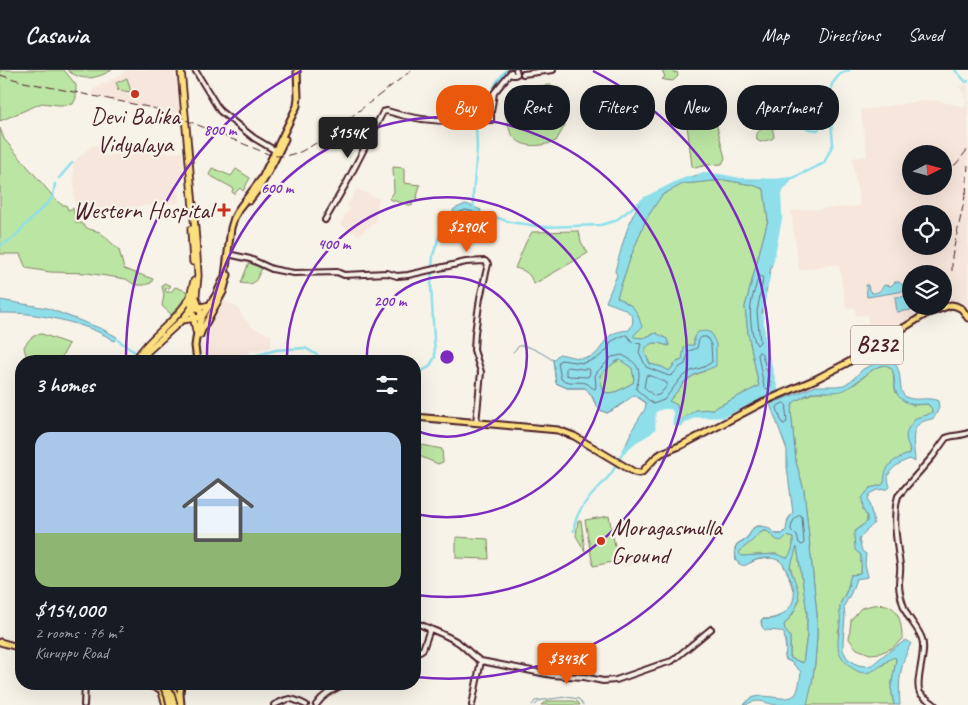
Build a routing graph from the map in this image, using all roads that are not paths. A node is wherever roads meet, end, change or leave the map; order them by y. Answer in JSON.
{"nodes":[{"id":1,"x":179,"y":70,"type":"edge"},
{"id":2,"x":195,"y":70,"type":"edge"},
{"id":3,"x":298,"y":70,"type":"edge"},
{"id":4,"x":553,"y":70,"type":"edge"},
{"id":5,"x":514,"y":72,"type":"edge"},
{"id":6,"x":277,"y":152,"type":"junction"},
{"id":7,"x":325,"y":220,"type":"dead end"},
{"id":8,"x":230,"y":254,"type":"junction"},
{"id":9,"x":193,"y":296,"type":"junction"},
{"id":10,"x":198,"y":305,"type":"junction"},
{"id":11,"x":208,"y":306,"type":"junction"},
{"id":12,"x":191,"y":308,"type":"junction"},
{"id":13,"x":212,"y":312,"type":"junction"},
{"id":14,"x":202,"y":317,"type":"junction"},
{"id":15,"x":181,"y":318,"type":"junction"},
{"id":16,"x":194,"y":318,"type":"junction"},
{"id":17,"x":968,"y":318,"type":"edge"},
{"id":18,"x":198,"y":332,"type":"junction"},
{"id":19,"x":143,"y":355,"type":"edge"},
{"id":20,"x":197,"y":355,"type":"edge"},
{"id":21,"x":421,"y":418,"type":"edge"},
{"id":22,"x":476,"y":423,"type":"junction"},
{"id":23,"x":968,"y":433,"type":"edge"},
{"id":24,"x":421,"y":625,"type":"edge"},
{"id":25,"x":430,"y":629,"type":"junction"},
{"id":26,"x":711,"y":629,"type":"dead end"},
{"id":27,"x":0,"y":642,"type":"edge"},
{"id":28,"x":15,"y":646,"type":"edge"},
{"id":29,"x":421,"y":650,"type":"edge"},
{"id":30,"x":481,"y":662,"type":"junction"},
{"id":31,"x":85,"y":690,"type":"edge"},
{"id":32,"x":165,"y":690,"type":"edge"},
{"id":33,"x":166,"y":690,"type":"edge"},
{"id":34,"x":168,"y":690,"type":"edge"},
{"id":35,"x":180,"y":690,"type":"edge"},
{"id":36,"x":331,"y":690,"type":"edge"},
{"id":37,"x":84,"y":705,"type":"edge"},
{"id":38,"x":166,"y":705,"type":"edge"},
{"id":39,"x":170,"y":705,"type":"edge"},
{"id":40,"x":178,"y":705,"type":"edge"},
{"id":41,"x":274,"y":705,"type":"edge"},
{"id":42,"x":306,"y":705,"type":"edge"},
{"id":43,"x":316,"y":705,"type":"edge"},
{"id":44,"x":472,"y":705,"type":"edge"},
{"id":45,"x":935,"y":705,"type":"edge"}],
"edges":[{"from":1,"to":9,"type":"highway"},
{"from":2,"to":6,"type":"street"},
{"from":3,"to":6,"type":"main road"},
{"from":4,"to":5,"type":"street"},
{"from":5,"to":7,"type":"street"},
{"from":6,"to":8,"type":"main road"},
{"from":8,"to":11,"type":"main road"},
{"from":8,"to":13,"type":"main road"},
{"from":8,"to":22,"type":"street"},
{"from":9,"to":10,"type":"highway"},
{"from":9,"to":12,"type":"highway"},
{"from":9,"to":15,"type":"highway"},
{"from":10,"to":11,"type":"highway"},
{"from":10,"to":12,"type":"highway"},
{"from":10,"to":14,"type":"highway"},
{"from":11,"to":14,"type":"main road"},
{"from":12,"to":15,"type":"highway"},
{"from":12,"to":16,"type":"highway"},
{"from":13,"to":14,"type":"main road"},
{"from":13,"to":18,"type":"main road"},
{"from":14,"to":16,"type":"highway"},
{"from":14,"to":18,"type":"main road"},
{"from":15,"to":16,"type":"highway"},
{"from":15,"to":18,"type":"highway"},
{"from":15,"to":19,"type":"highway"},
{"from":16,"to":18,"type":"highway"},
{"from":17,"to":22,"type":"main road","number":"B232"},
{"from":18,"to":20,"type":"main road"},
{"from":21,"to":22,"type":"main road","number":"B232"},
{"from":23,"to":45,"type":"street"},
{"from":24,"to":25,"type":"street"},
{"from":25,"to":29,"type":"street"},
{"from":25,"to":30,"type":"street"},
{"from":26,"to":30,"type":"street"},
{"from":27,"to":28,"type":"main road"},
{"from":30,"to":44,"type":"street"},
{"from":31,"to":37,"type":"street"},
{"from":32,"to":38,"type":"highway"},
{"from":33,"to":39,"type":"highway","bridge":true},
{"from":34,"to":40,"type":"highway","bridge":true},
{"from":35,"to":40,"type":"main road"},
{"from":36,"to":43,"type":"street"},
{"from":41,"to":42,"type":"street"}]}
